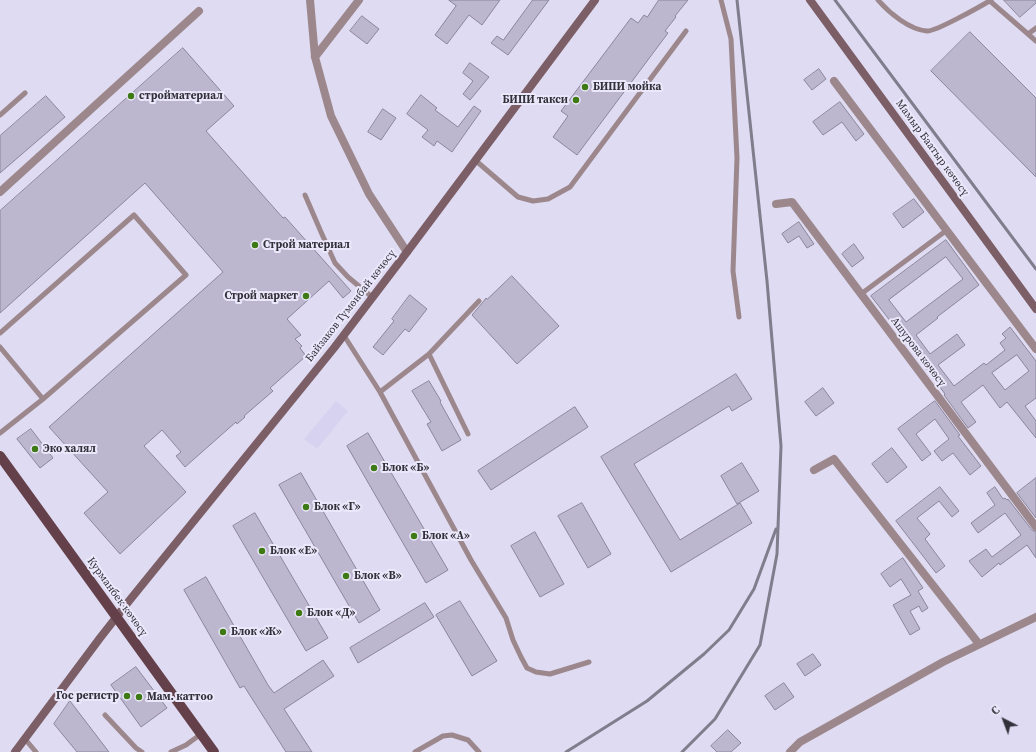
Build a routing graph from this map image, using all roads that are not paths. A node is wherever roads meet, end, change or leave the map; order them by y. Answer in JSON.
{"nodes":[{"id":1,"x":310,"y":0,"type":"edge"},
{"id":2,"x":358,"y":0,"type":"edge"},
{"id":3,"x":595,"y":0,"type":"edge"},
{"id":4,"x":721,"y":0,"type":"edge"},
{"id":5,"x":810,"y":0,"type":"edge"},
{"id":6,"x":878,"y":0,"type":"edge"},
{"id":7,"x":990,"y":0,"type":"edge"},
{"id":8,"x":199,"y":11,"type":"dead end"},
{"id":9,"x":1036,"y":28,"type":"edge"},
{"id":10,"x":686,"y":31,"type":"dead end"},
{"id":11,"x":1028,"y":34,"type":"junction"},
{"id":12,"x":1036,"y":41,"type":"edge"},
{"id":13,"x":315,"y":56,"type":"junction"},
{"id":14,"x":834,"y":80,"type":"dead end"},
{"id":15,"x":25,"y":93,"type":"dead end"},
{"id":16,"x":0,"y":115,"type":"edge"},
{"id":17,"x":475,"y":160,"type":"junction"},
{"id":18,"x":0,"y":192,"type":"edge"},
{"id":19,"x":305,"y":195,"type":"dead end"},
{"id":20,"x":776,"y":204,"type":"dead end"},
{"id":21,"x":947,"y":230,"type":"junction"},
{"id":22,"x":407,"y":252,"type":"junction"},
{"id":23,"x":861,"y":294,"type":"junction"},
{"id":24,"x":372,"y":297,"type":"junction"},
{"id":25,"x":479,"y":301,"type":"dead end"},
{"id":26,"x":1036,"y":309,"type":"edge"},
{"id":27,"x":739,"y":317,"type":"dead end"},
{"id":28,"x":0,"y":333,"type":"edge"},
{"id":29,"x":343,"y":334,"type":"junction"},
{"id":30,"x":0,"y":347,"type":"edge"},
{"id":31,"x":1036,"y":349,"type":"edge"},
{"id":32,"x":430,"y":354,"type":"junction"},
{"id":33,"x":380,"y":392,"type":"junction"},
{"id":34,"x":43,"y":399,"type":"junction"},
{"id":35,"x":0,"y":433,"type":"edge"},
{"id":36,"x":468,"y":434,"type":"dead end"},
{"id":37,"x":0,"y":456,"type":"edge"},
{"id":38,"x":814,"y":470,"type":"dead end"},
{"id":39,"x":1036,"y":527,"type":"edge"},
{"id":40,"x":1036,"y":617,"type":"edge"},
{"id":41,"x":116,"y":618,"type":"junction"},
{"id":42,"x":979,"y":644,"type":"junction"},
{"id":43,"x":589,"y":662,"type":"dead end"},
{"id":44,"x":105,"y":715,"type":"dead end"},
{"id":45,"x":201,"y":734,"type":"junction"},
{"id":46,"x":25,"y":739,"type":"junction"},
{"id":47,"x":14,"y":752,"type":"edge"},
{"id":48,"x":36,"y":752,"type":"edge"},
{"id":49,"x":142,"y":752,"type":"edge"},
{"id":50,"x":171,"y":752,"type":"edge"},
{"id":51,"x":214,"y":752,"type":"edge"},
{"id":52,"x":415,"y":752,"type":"edge"},
{"id":53,"x":479,"y":752,"type":"edge"},
{"id":54,"x":790,"y":752,"type":"edge"}],
"edges":[{"from":1,"to":13,"type":"street"},
{"from":2,"to":13,"type":"street"},
{"from":3,"to":17,"type":"main road","name":"Байзаков Түмөнбай көчөсү"},
{"from":4,"to":27,"type":"lane"},
{"from":5,"to":26,"type":"main road","name":"Мамыр Баатыр көчөсү"},
{"from":6,"to":7,"type":"lane"},
{"from":7,"to":11,"type":"lane"},
{"from":8,"to":18,"type":"street"},
{"from":9,"to":11,"type":"lane"},
{"from":10,"to":17,"type":"lane"},
{"from":11,"to":12,"type":"lane"},
{"from":13,"to":22,"type":"street"},
{"from":14,"to":21,"type":"street"},
{"from":15,"to":16,"type":"lane"},
{"from":17,"to":22,"type":"main road","name":"Байзаков Түмөнбай көчөсү"},
{"from":19,"to":24,"type":"lane"},
{"from":20,"to":23,"type":"street","name":"Ашурова көчөсү"},
{"from":21,"to":23,"type":"lane"},
{"from":21,"to":31,"type":"street"},
{"from":22,"to":24,"type":"main road","name":"Байзаков Түмөнбай көчөсү"},
{"from":23,"to":39,"type":"street","name":"Ашурова көчөсү"},
{"from":24,"to":29,"type":"main road","name":"Байзаков Түмөнбай көчөсү"},
{"from":25,"to":32,"type":"lane"},
{"from":28,"to":34,"type":"lane"},
{"from":29,"to":33,"type":"lane"},
{"from":29,"to":41,"type":"main road","name":"Байзаков Түмөнбай көчөсү"},
{"from":30,"to":34,"type":"lane"},
{"from":32,"to":33,"type":"lane"},
{"from":32,"to":36,"type":"lane"},
{"from":33,"to":43,"type":"lane"},
{"from":34,"to":35,"type":"lane"},
{"from":37,"to":41,"type":"main road","name":"Курманбек көчөсү"},
{"from":38,"to":42,"type":"street"},
{"from":40,"to":42,"type":"street"},
{"from":41,"to":45,"type":"main road","name":"Курманбек көчөсү"},
{"from":41,"to":46,"type":"main road","name":"Байзаков Түмөнбай көчөсү"},
{"from":42,"to":54,"type":"street"},
{"from":44,"to":49,"type":"lane"},
{"from":45,"to":50,"type":"lane"},
{"from":45,"to":51,"type":"main road","name":"Курманбек көчөсү"},
{"from":46,"to":47,"type":"main road","name":"Байзаков Түмөнбай көчөсү"},
{"from":46,"to":48,"type":"lane"},
{"from":52,"to":53,"type":"lane"}]}
